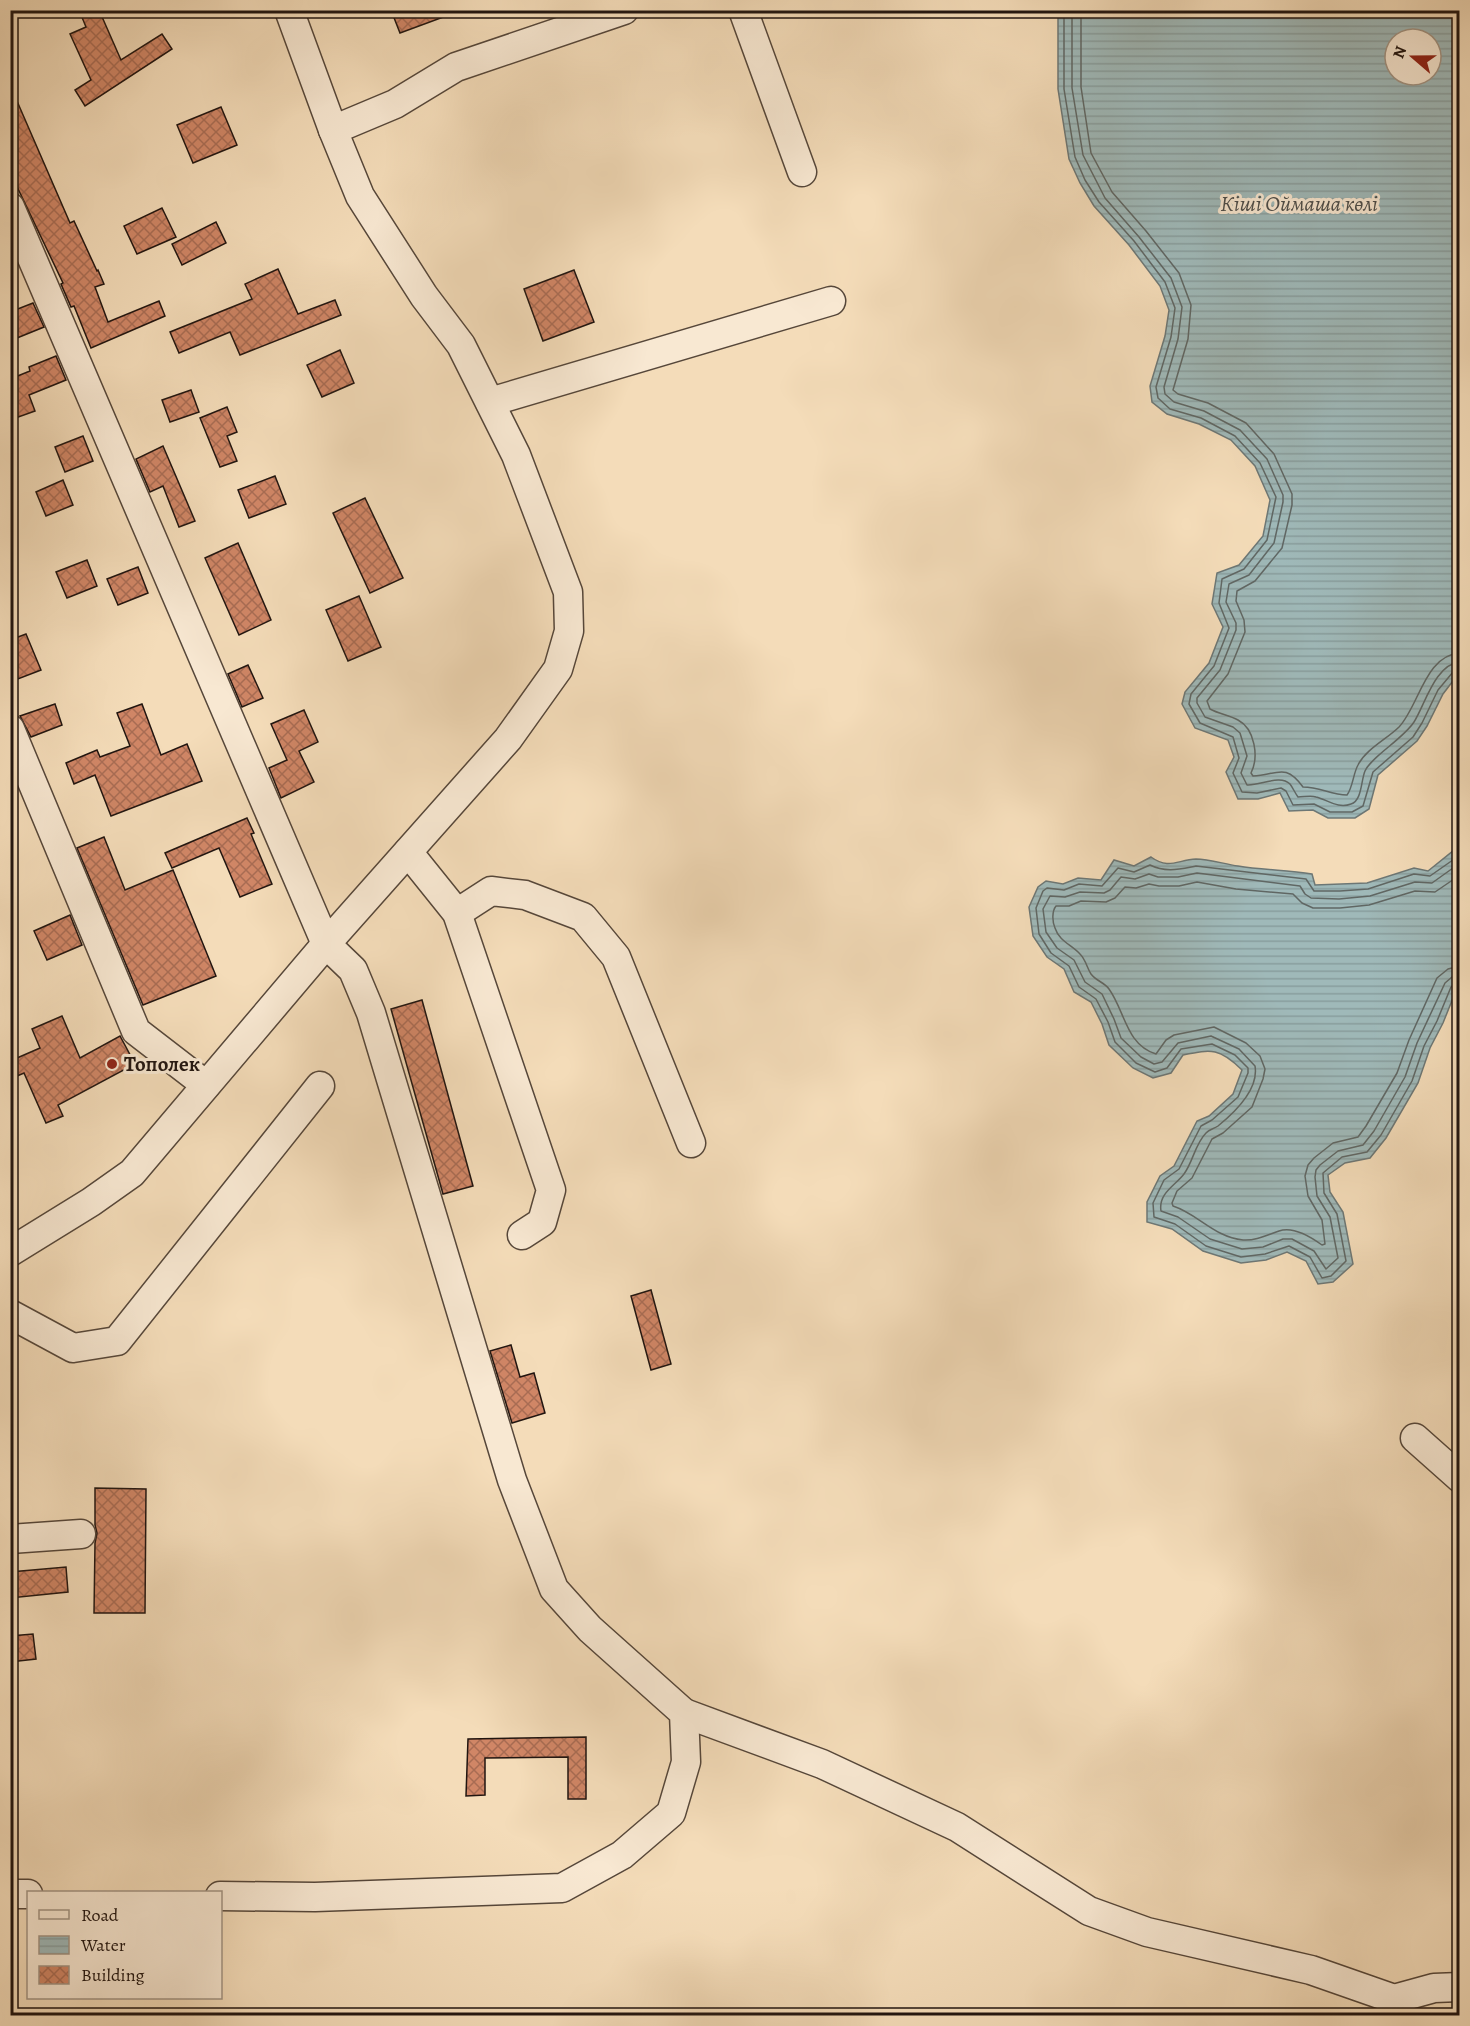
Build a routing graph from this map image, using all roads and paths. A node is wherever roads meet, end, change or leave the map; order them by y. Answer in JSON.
{"nodes":[{"id":1,"x":289,"y":10,"type":"edge"},
{"id":2,"x":624,"y":10,"type":"edge"},
{"id":3,"x":743,"y":10,"type":"edge"},
{"id":4,"x":333,"y":130,"type":"junction"},
{"id":5,"x":802,"y":172,"type":"dead end"},
{"id":6,"x":10,"y":207,"type":"edge"},
{"id":7,"x":831,"y":301,"type":"dead end"},
{"id":8,"x":490,"y":402,"type":"junction"},
{"id":9,"x":10,"y":729,"type":"edge"},
{"id":10,"x":408,"y":852,"type":"junction"},
{"id":11,"x":457,"y":913,"type":"junction"},
{"id":12,"x":326,"y":944,"type":"junction"},
{"id":13,"x":206,"y":1085,"type":"junction"},
{"id":14,"x":320,"y":1086,"type":"dead end"},
{"id":15,"x":690,"y":1143,"type":"dead end"},
{"id":16,"x":522,"y":1235,"type":"dead end"},
{"id":17,"x":11,"y":1248,"type":"edge"},
{"id":18,"x":10,"y":1314,"type":"edge"},
{"id":19,"x":1415,"y":1438,"type":"dead end"},
{"id":20,"x":1460,"y":1478,"type":"edge"},
{"id":21,"x":81,"y":1534,"type":"dead end"},
{"id":22,"x":10,"y":1539,"type":"edge"},
{"id":23,"x":684,"y":1713,"type":"junction"},
{"id":24,"x":10,"y":1894,"type":"edge"},
{"id":25,"x":27,"y":1894,"type":"edge"},
{"id":26,"x":222,"y":1896,"type":"edge"},
{"id":27,"x":1460,"y":1987,"type":"edge"}],
"edges":[{"from":1,"to":4,"type":"street"},
{"from":2,"to":4,"type":"street"},
{"from":3,"to":5,"type":"street"},
{"from":4,"to":8,"type":"street"},
{"from":6,"to":12,"type":"street"},
{"from":7,"to":8,"type":"street"},
{"from":8,"to":10,"type":"street"},
{"from":9,"to":13,"type":"street"},
{"from":10,"to":11,"type":"street"},
{"from":10,"to":12,"type":"street"},
{"from":11,"to":15,"type":"street"},
{"from":11,"to":16,"type":"street"},
{"from":12,"to":13,"type":"street"},
{"from":12,"to":23,"type":"street"},
{"from":13,"to":17,"type":"street"},
{"from":14,"to":18,"type":"street"},
{"from":19,"to":20,"type":"street"},
{"from":21,"to":22,"type":"street"},
{"from":23,"to":26,"type":"street"},
{"from":23,"to":27,"type":"street"},
{"from":24,"to":25,"type":"street"}]}
